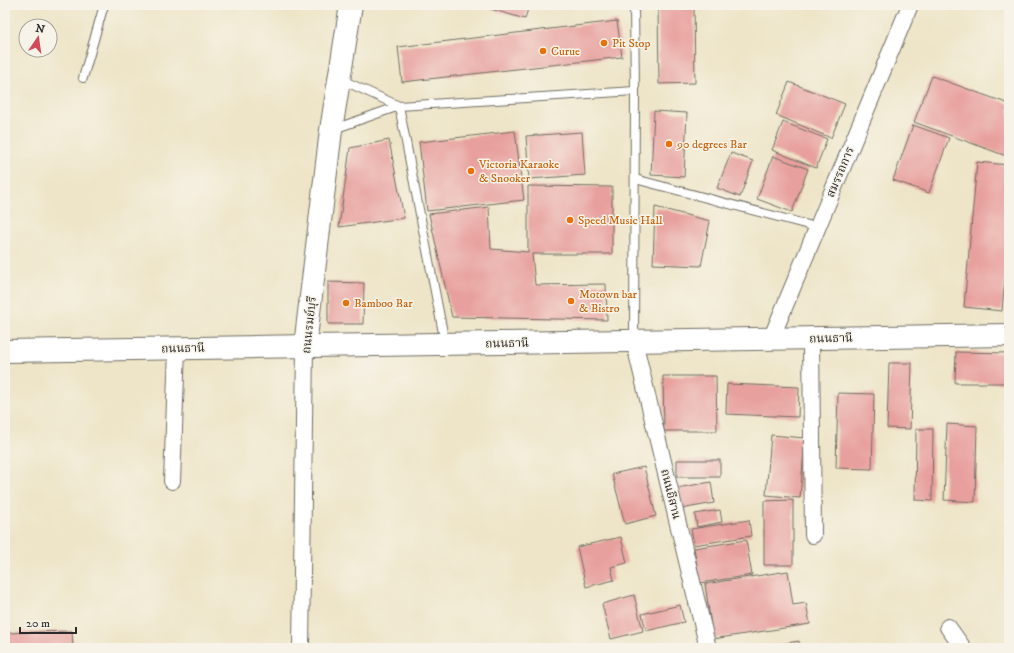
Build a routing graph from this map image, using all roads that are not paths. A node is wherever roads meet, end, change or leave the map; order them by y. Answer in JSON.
{"nodes":[{"id":1,"x":104,"y":5,"type":"edge"},
{"id":2,"x":351,"y":5,"type":"edge"},
{"id":3,"x":634,"y":5,"type":"edge"},
{"id":4,"x":910,"y":5,"type":"edge"},
{"id":5,"x":83,"y":78,"type":"dead end"},
{"id":6,"x":340,"y":79,"type":"junction"},
{"id":7,"x":635,"y":91,"type":"junction"},
{"id":8,"x":399,"y":106,"type":"junction"},
{"id":9,"x":331,"y":130,"type":"junction"},
{"id":10,"x":635,"y":179,"type":"junction"},
{"id":11,"x":816,"y":228,"type":"junction"},
{"id":12,"x":1009,"y":335,"type":"edge"},
{"id":13,"x":771,"y":339,"type":"junction"},
{"id":14,"x":811,"y":339,"type":"junction"},
{"id":15,"x":634,"y":341,"type":"junction"},
{"id":16,"x":445,"y":344,"type":"junction"},
{"id":17,"x":306,"y":346,"type":"junction"},
{"id":18,"x":177,"y":349,"type":"junction"},
{"id":19,"x":5,"y":351,"type":"edge"},
{"id":20,"x":172,"y":481,"type":"dead end"},
{"id":21,"x":813,"y":534,"type":"dead end"},
{"id":22,"x":948,"y":627,"type":"dead end"},
{"id":23,"x":301,"y":648,"type":"edge"},
{"id":24,"x":708,"y":648,"type":"edge"},
{"id":25,"x":963,"y":648,"type":"edge"}],
"edges":[{"from":1,"to":5,"type":"lane"},
{"from":2,"to":6,"type":"street","name":"ถนนรมย์บุรี"},
{"from":3,"to":7,"type":"lane"},
{"from":4,"to":11,"type":"street","name":"สมรรถการ"},
{"from":6,"to":8,"type":"lane"},
{"from":6,"to":9,"type":"street","name":"ถนนรมย์บุรี"},
{"from":7,"to":8,"type":"lane"},
{"from":7,"to":10,"type":"lane"},
{"from":8,"to":9,"type":"lane"},
{"from":8,"to":16,"type":"lane"},
{"from":9,"to":17,"type":"street","name":"ถนนรมย์บุรี"},
{"from":10,"to":11,"type":"lane"},
{"from":10,"to":15,"type":"lane"},
{"from":11,"to":13,"type":"street","name":"สมรรถการ"},
{"from":12,"to":14,"type":"street","name":"ถนนธานี"},
{"from":13,"to":14,"type":"street","name":"ถนนธานี"},
{"from":13,"to":15,"type":"street","name":"ถนนธานี"},
{"from":14,"to":21,"type":"street"},
{"from":15,"to":16,"type":"street","name":"ถนนธานี"},
{"from":15,"to":24,"type":"street","name":"ถนนอีสาน"},
{"from":16,"to":17,"type":"street","name":"ถนนธานี"},
{"from":17,"to":18,"type":"street","name":"ถนนธานี"},
{"from":17,"to":23,"type":"street","name":"ถนนรมย์บุรี"},
{"from":18,"to":19,"type":"street","name":"ถนนธานี"},
{"from":18,"to":20,"type":"street"},
{"from":22,"to":25,"type":"street"}]}
